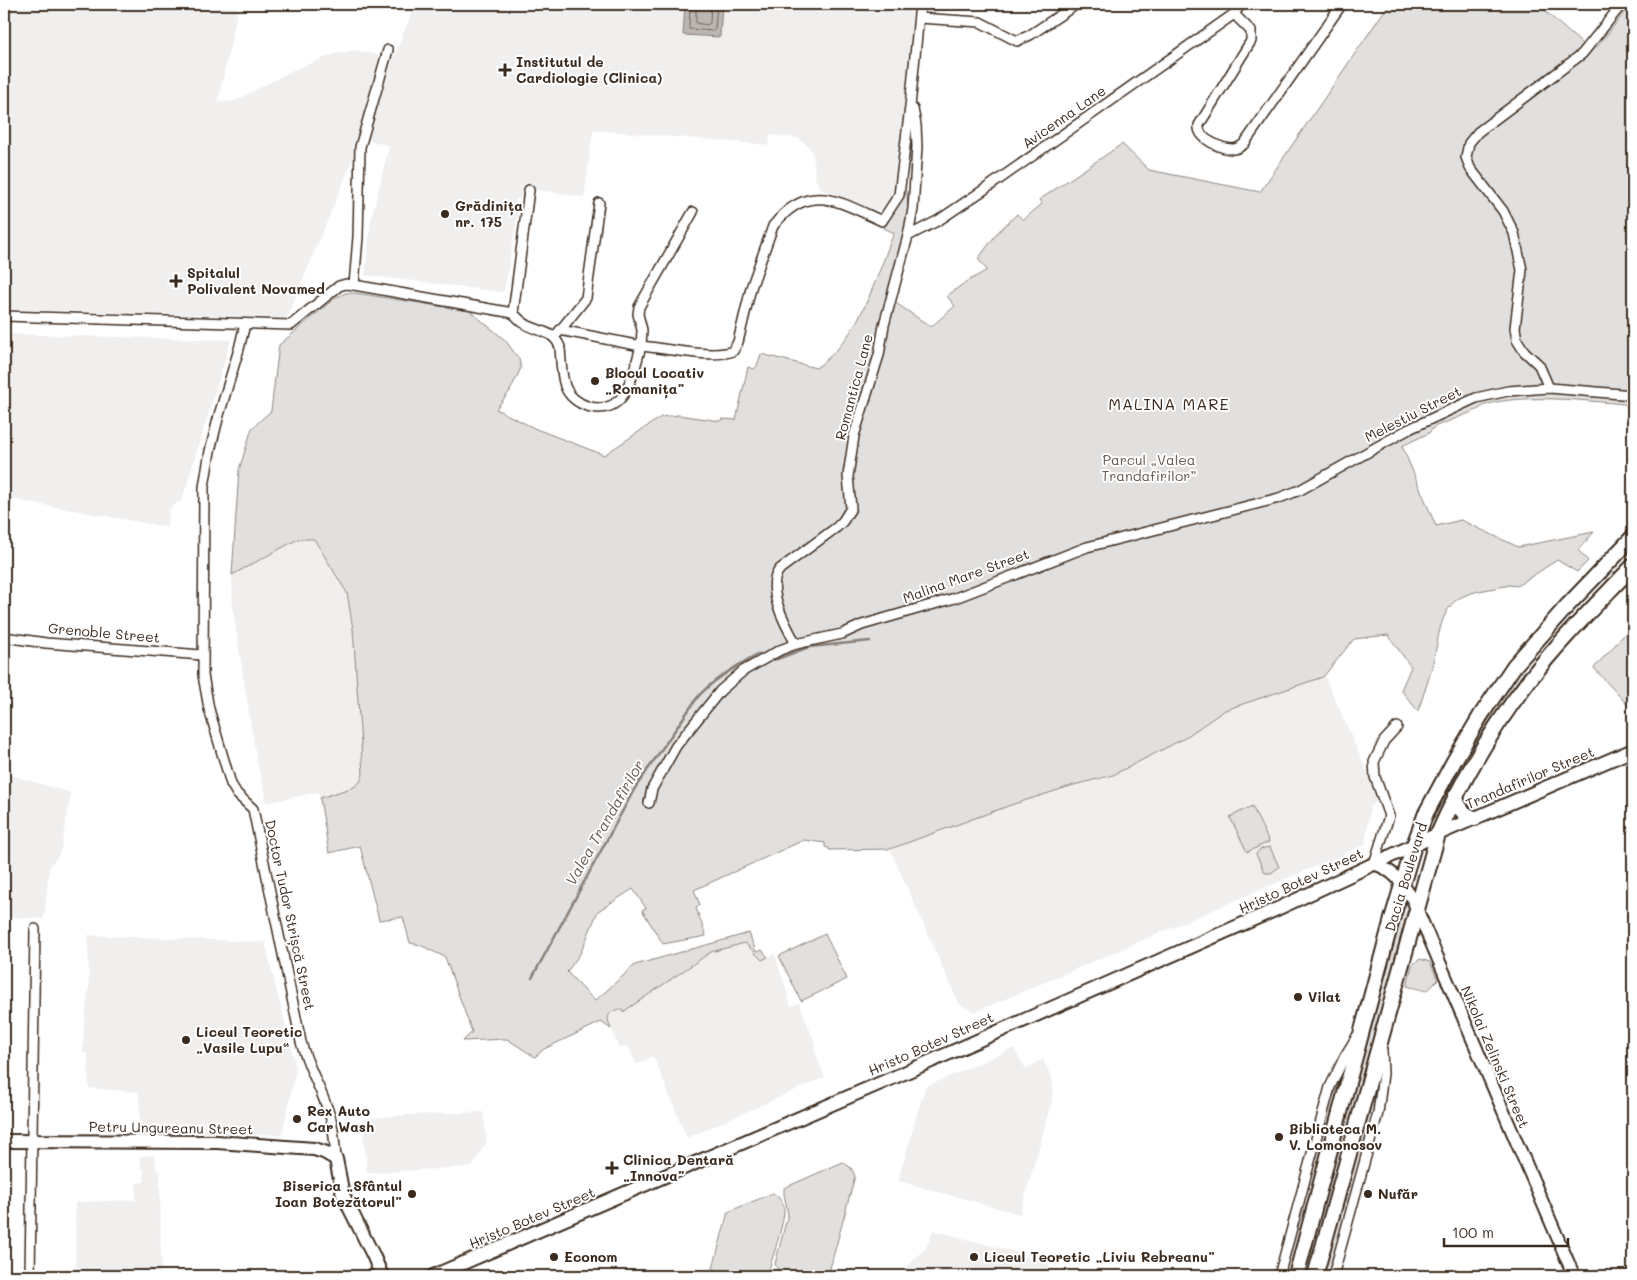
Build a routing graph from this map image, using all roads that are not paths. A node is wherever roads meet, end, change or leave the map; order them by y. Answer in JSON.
{"nodes":[{"id":1,"x":920,"y":4,"type":"edge"},
{"id":2,"x":1077,"y":4,"type":"edge"},
{"id":3,"x":1241,"y":4,"type":"edge"},
{"id":4,"x":1342,"y":4,"type":"edge"},
{"id":5,"x":1622,"y":4,"type":"edge"},
{"id":6,"x":1234,"y":14,"type":"junction"},
{"id":7,"x":919,"y":18,"type":"junction"},
{"id":8,"x":388,"y":50,"type":"dead end"},
{"id":9,"x":911,"y":101,"type":"junction"},
{"id":10,"x":529,"y":190,"type":"dead end"},
{"id":11,"x":600,"y":203,"type":"dead end"},
{"id":12,"x":693,"y":212,"type":"dead end"},
{"id":13,"x":908,"y":236,"type":"junction"},
{"id":14,"x":354,"y":285,"type":"junction"},
{"id":15,"x":512,"y":314,"type":"junction"},
{"id":16,"x":4,"y":316,"type":"edge"},
{"id":17,"x":245,"y":324,"type":"junction"},
{"id":18,"x":557,"y":334,"type":"junction"},
{"id":19,"x":641,"y":346,"type":"junction"},
{"id":20,"x":1549,"y":388,"type":"junction"},
{"id":21,"x":1633,"y":394,"type":"edge"},
{"id":22,"x":1356,"y":459,"type":"joint"},
{"id":23,"x":1633,"y":537,"type":"edge"},
{"id":24,"x":1633,"y":566,"type":"edge"},
{"id":25,"x":4,"y":637,"type":"edge"},
{"id":26,"x":796,"y":644,"type":"junction"},
{"id":27,"x":202,"y":655,"type":"junction"},
{"id":28,"x":1397,"y":727,"type":"dead end"},
{"id":29,"x":1633,"y":750,"type":"edge"},
{"id":30,"x":1456,"y":795,"type":"junction"},
{"id":31,"x":650,"y":803,"type":"dead end"},
{"id":32,"x":1475,"y":818,"type":"junction"},
{"id":33,"x":1438,"y":834,"type":"junction"},
{"id":34,"x":1414,"y":845,"type":"junction"},
{"id":35,"x":1374,"y":864,"type":"junction"},
{"id":36,"x":1402,"y":884,"type":"junction"},
{"id":37,"x":1417,"y":910,"type":"junction"},
{"id":38,"x":35,"y":929,"type":"dead end"},
{"id":39,"x":1364,"y":1023,"type":"junction"},
{"id":40,"x":1382,"y":1039,"type":"junction"},
{"id":41,"x":4,"y":1141,"type":"edge"},
{"id":42,"x":32,"y":1141,"type":"junction"},
{"id":43,"x":336,"y":1159,"type":"junction"},
{"id":44,"x":380,"y":1271,"type":"edge"},
{"id":45,"x":30,"y":1276,"type":"edge"},
{"id":46,"x":433,"y":1276,"type":"edge"},
{"id":47,"x":1279,"y":1276,"type":"edge"},
{"id":48,"x":1296,"y":1276,"type":"edge"},
{"id":49,"x":1315,"y":1276,"type":"edge"},
{"id":50,"x":1333,"y":1276,"type":"edge"},
{"id":51,"x":1574,"y":1276,"type":"edge"}],
"edges":[{"from":1,"to":7,"type":"street"},
{"from":2,"to":7,"type":"street"},
{"from":3,"to":6,"type":"street","name":"Avicenna Lane"},
{"from":4,"to":6,"type":"street"},
{"from":5,"to":20,"type":"street"},
{"from":6,"to":13,"type":"street","name":"Avicenna Lane"},
{"from":7,"to":9,"type":"street"},
{"from":8,"to":14,"type":"street"},
{"from":9,"to":13,"type":"street","name":"Romantica Lane"},
{"from":9,"to":19,"type":"street"},
{"from":10,"to":15,"type":"street"},
{"from":11,"to":18,"type":"street"},
{"from":12,"to":19,"type":"street"},
{"from":13,"to":26,"type":"street","name":"Romantica Lane"},
{"from":14,"to":15,"type":"street"},
{"from":14,"to":17,"type":"street"},
{"from":15,"to":18,"type":"street"},
{"from":16,"to":17,"type":"street"},
{"from":17,"to":27,"type":"street","name":"Doctor Tudor Strișcă Street"},
{"from":18,"to":19,"type":"street"},
{"from":18,"to":19,"type":"street"},
{"from":20,"to":21,"type":"street","name":"Melestiu Street"},
{"from":20,"to":22,"type":"street","name":"Melestiu Street"},
{"from":22,"to":26,"type":"street","name":"Malina Mare Street"},
{"from":23,"to":34,"type":"highway","name":"Dacia Boulevard"},
{"from":24,"to":30,"type":"highway","name":"Dacia Boulevard"},
{"from":25,"to":27,"type":"street","name":"Grenoble Street"},
{"from":26,"to":31,"type":"street","name":"Malina Mare Street"},
{"from":27,"to":43,"type":"street","name":"Doctor Tudor Strișcă Street"},
{"from":28,"to":35,"type":"street"},
{"from":29,"to":32,"type":"main road","name":"Trandafirilor Street"},
{"from":30,"to":32,"type":"highway"},
{"from":30,"to":33,"type":"highway","name":"Dacia Boulevard"},
{"from":32,"to":33,"type":"main road","name":"Trandafirilor Street"},
{"from":33,"to":34,"type":"main road","name":"Hristo Botev Street"},
{"from":33,"to":37,"type":"highway","name":"Dacia Boulevard"},
{"from":34,"to":35,"type":"main road","name":"Hristo Botev Street"},
{"from":34,"to":36,"type":"highway","name":"Dacia Boulevard"},
{"from":35,"to":36,"type":"street","name":"Nikolai Zelinski Street"},
{"from":35,"to":46,"type":"main road","name":"Hristo Botev Street"},
{"from":36,"to":37,"type":"street","name":"Nikolai Zelinski Street"},
{"from":36,"to":39,"type":"highway","name":"Dacia Boulevard"},
{"from":37,"to":40,"type":"highway","name":"Dacia Boulevard"},
{"from":37,"to":51,"type":"street","name":"Nikolai Zelinski Street"},
{"from":38,"to":42,"type":"street"},
{"from":39,"to":47,"type":"street"},
{"from":39,"to":48,"type":"highway","name":"Dacia Boulevard"},
{"from":40,"to":49,"type":"highway","name":"Dacia Boulevard"},
{"from":40,"to":50,"type":"street","name":"Dacia Boulevard"},
{"from":41,"to":42,"type":"main road","name":"Petru Ungureanu Street"},
{"from":42,"to":43,"type":"main road","name":"Petru Ungureanu Street"},
{"from":42,"to":45,"type":"street"},
{"from":43,"to":44,"type":"main road","name":"Doctor Tudor Strișcă Street"}]}
